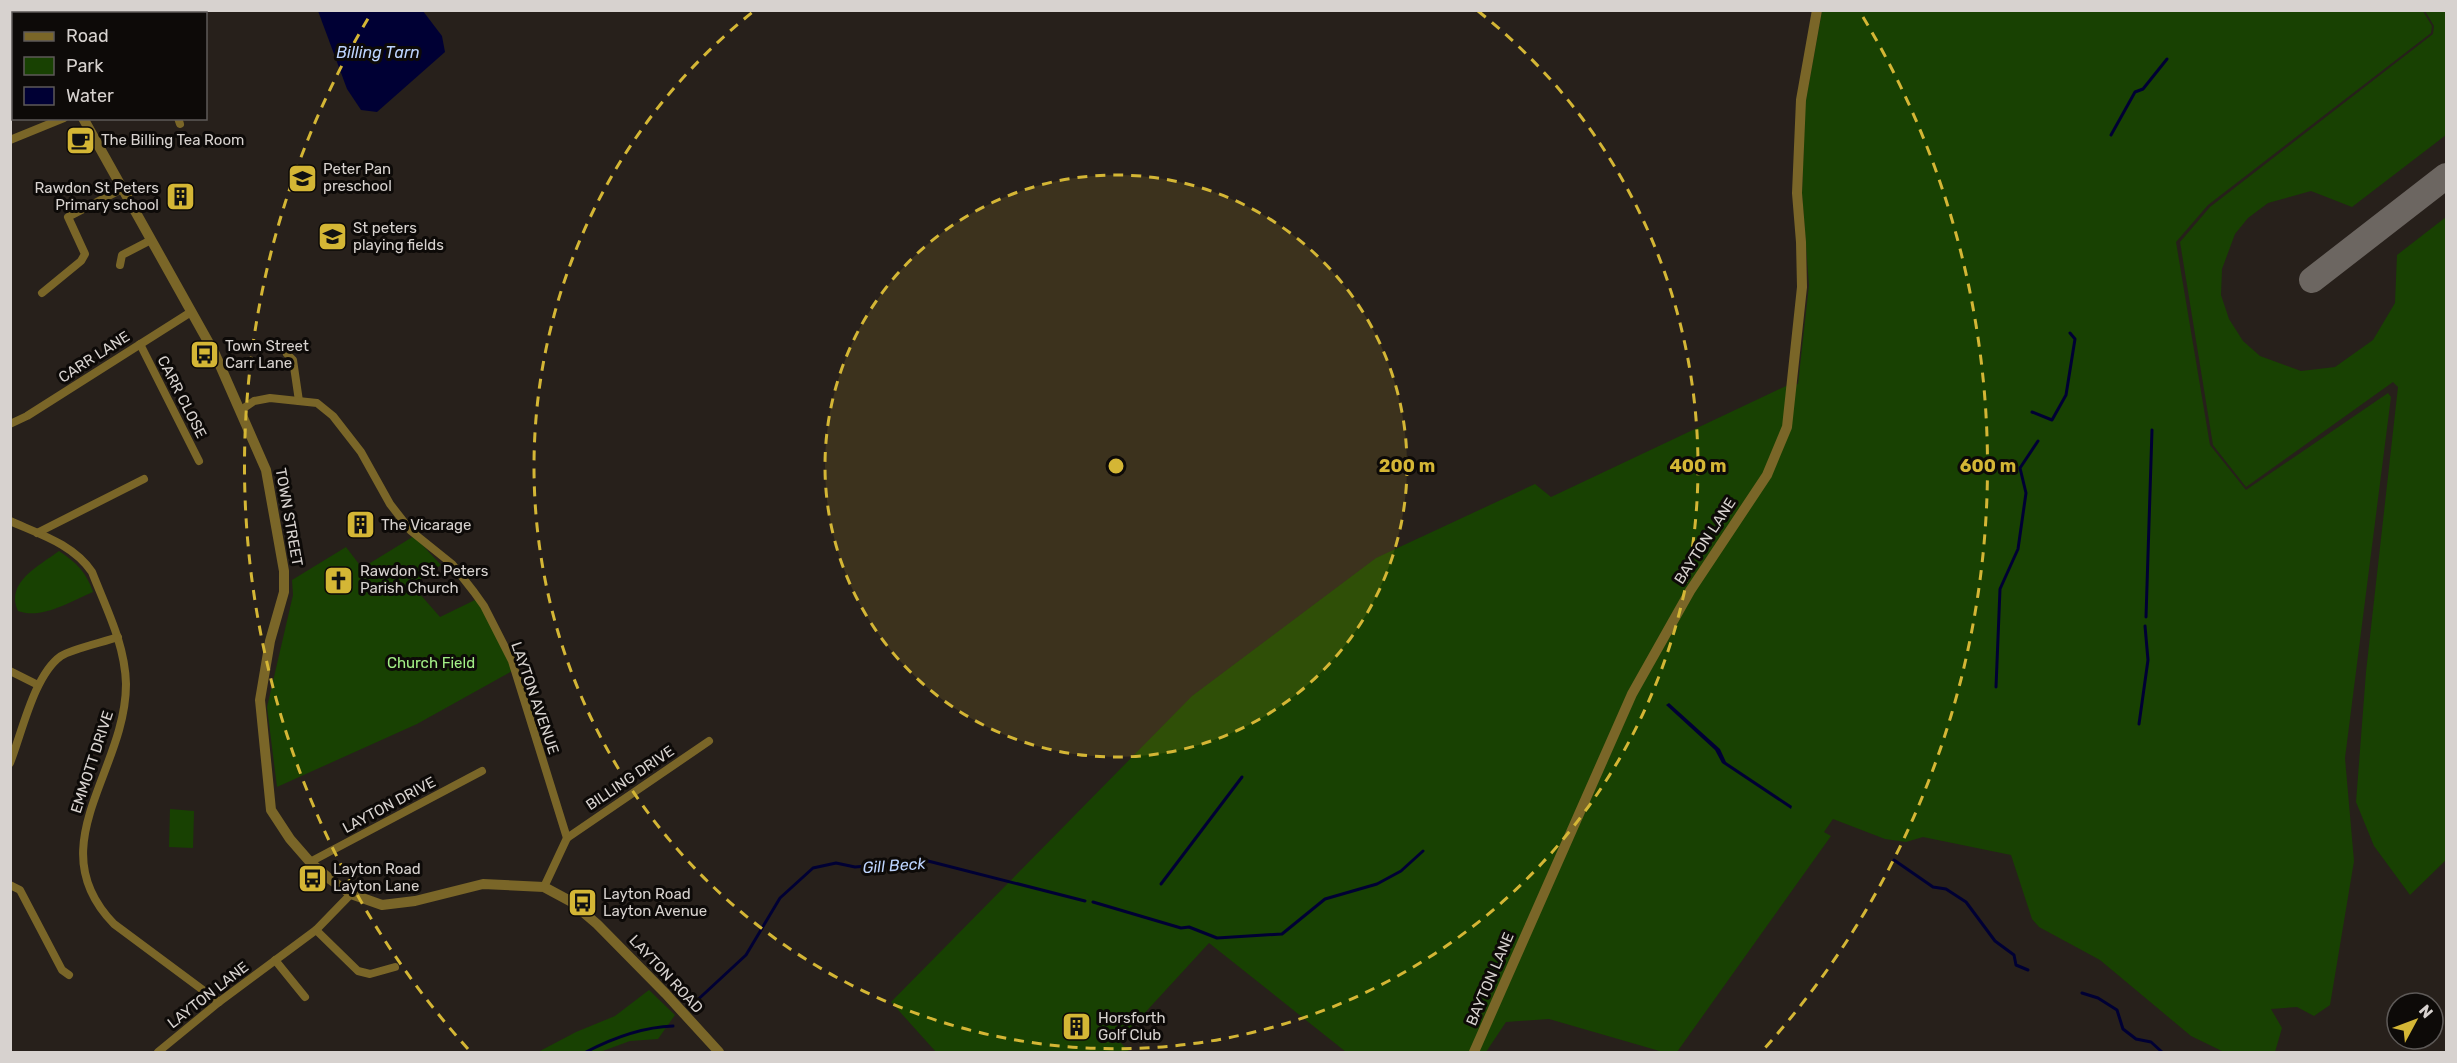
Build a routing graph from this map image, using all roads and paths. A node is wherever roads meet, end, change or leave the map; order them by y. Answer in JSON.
{"nodes":[{"id":1,"x":1817,"y":10,"type":"edge"},
{"id":2,"x":59,"y":120,"type":"edge"},
{"id":3,"x":84,"y":120,"type":"edge"},
{"id":4,"x":10,"y":140,"type":"edge"},
{"id":5,"x":122,"y":189,"type":"junction"},
{"id":6,"x":151,"y":240,"type":"junction"},
{"id":7,"x":120,"y":265,"type":"dead end"},
{"id":8,"x":42,"y":293,"type":"dead end"},
{"id":9,"x":191,"y":312,"type":"junction"},
{"id":10,"x":140,"y":344,"type":"junction"},
{"id":11,"x":287,"y":354,"type":"dead end"},
{"id":12,"x":299,"y":401,"type":"junction"},
{"id":13,"x":241,"y":410,"type":"junction"},
{"id":14,"x":10,"y":424,"type":"edge"},
{"id":15,"x":199,"y":461,"type":"dead end"},
{"id":16,"x":144,"y":479,"type":"dead end"},
{"id":17,"x":10,"y":521,"type":"edge"},
{"id":18,"x":37,"y":533,"type":"junction"},
{"id":19,"x":118,"y":638,"type":"junction"},
{"id":20,"x":10,"y":671,"type":"edge"},
{"id":21,"x":38,"y":685,"type":"junction"},
{"id":22,"x":709,"y":741,"type":"dead end"},
{"id":23,"x":10,"y":763,"type":"edge"},
{"id":24,"x":482,"y":771,"type":"dead end"},
{"id":25,"x":567,"y":838,"type":"junction"},
{"id":26,"x":310,"y":862,"type":"junction"},
{"id":27,"x":10,"y":885,"type":"edge"},
{"id":28,"x":544,"y":886,"type":"junction"},
{"id":29,"x":351,"y":894,"type":"junction"},
{"id":30,"x":316,"y":930,"type":"junction"},
{"id":31,"x":275,"y":960,"type":"junction"},
{"id":32,"x":395,"y":968,"type":"dead end"},
{"id":33,"x":69,"y":975,"type":"dead end"},
{"id":34,"x":305,"y":997,"type":"dead end"},
{"id":35,"x":219,"y":1002,"type":"junction"},
{"id":36,"x":158,"y":1053,"type":"edge"},
{"id":37,"x":719,"y":1053,"type":"edge"},
{"id":38,"x":1474,"y":1053,"type":"edge"}],
"edges":[{"from":1,"to":38,"type":"street","name":"BAYTON LANE"},
{"from":2,"to":4,"type":"street"},
{"from":3,"to":5,"type":"street","name":"TOWN STREET"},
{"from":5,"to":6,"type":"street","name":"TOWN STREET"},
{"from":5,"to":8,"type":"street"},
{"from":6,"to":7,"type":"street"},
{"from":6,"to":9,"type":"street","name":"TOWN STREET"},
{"from":9,"to":10,"type":"street","name":"CARR LANE"},
{"from":9,"to":13,"type":"street","name":"TOWN STREET"},
{"from":10,"to":14,"type":"street","name":"CARR LANE"},
{"from":10,"to":15,"type":"street","name":"CARR CLOSE"},
{"from":11,"to":12,"type":"street"},
{"from":12,"to":13,"type":"street","name":"LAYTON AVENUE"},
{"from":12,"to":25,"type":"street","name":"LAYTON AVENUE"},
{"from":13,"to":26,"type":"street","name":"TOWN STREET"},
{"from":16,"to":18,"type":"street"},
{"from":17,"to":18,"type":"street","name":"EMMOTT DRIVE"},
{"from":18,"to":19,"type":"street","name":"EMMOTT DRIVE"},
{"from":19,"to":21,"type":"street"},
{"from":19,"to":35,"type":"street","name":"EMMOTT DRIVE"},
{"from":20,"to":21,"type":"street"},
{"from":21,"to":23,"type":"street"},
{"from":22,"to":25,"type":"street","name":"BILLING DRIVE"},
{"from":24,"to":26,"type":"street","name":"LAYTON DRIVE"},
{"from":25,"to":28,"type":"street"},
{"from":26,"to":29,"type":"street","name":"TOWN STREET"},
{"from":27,"to":33,"type":"street"},
{"from":28,"to":29,"type":"street","name":"LAYTON ROAD"},
{"from":28,"to":37,"type":"street","name":"LAYTON ROAD"},
{"from":29,"to":30,"type":"street","name":"LAYTON LANE"},
{"from":30,"to":31,"type":"street","name":"LAYTON LANE"},
{"from":30,"to":32,"type":"street"},
{"from":31,"to":34,"type":"street"},
{"from":31,"to":35,"type":"street","name":"LAYTON LANE"},
{"from":35,"to":36,"type":"street","name":"LAYTON LANE"}]}
